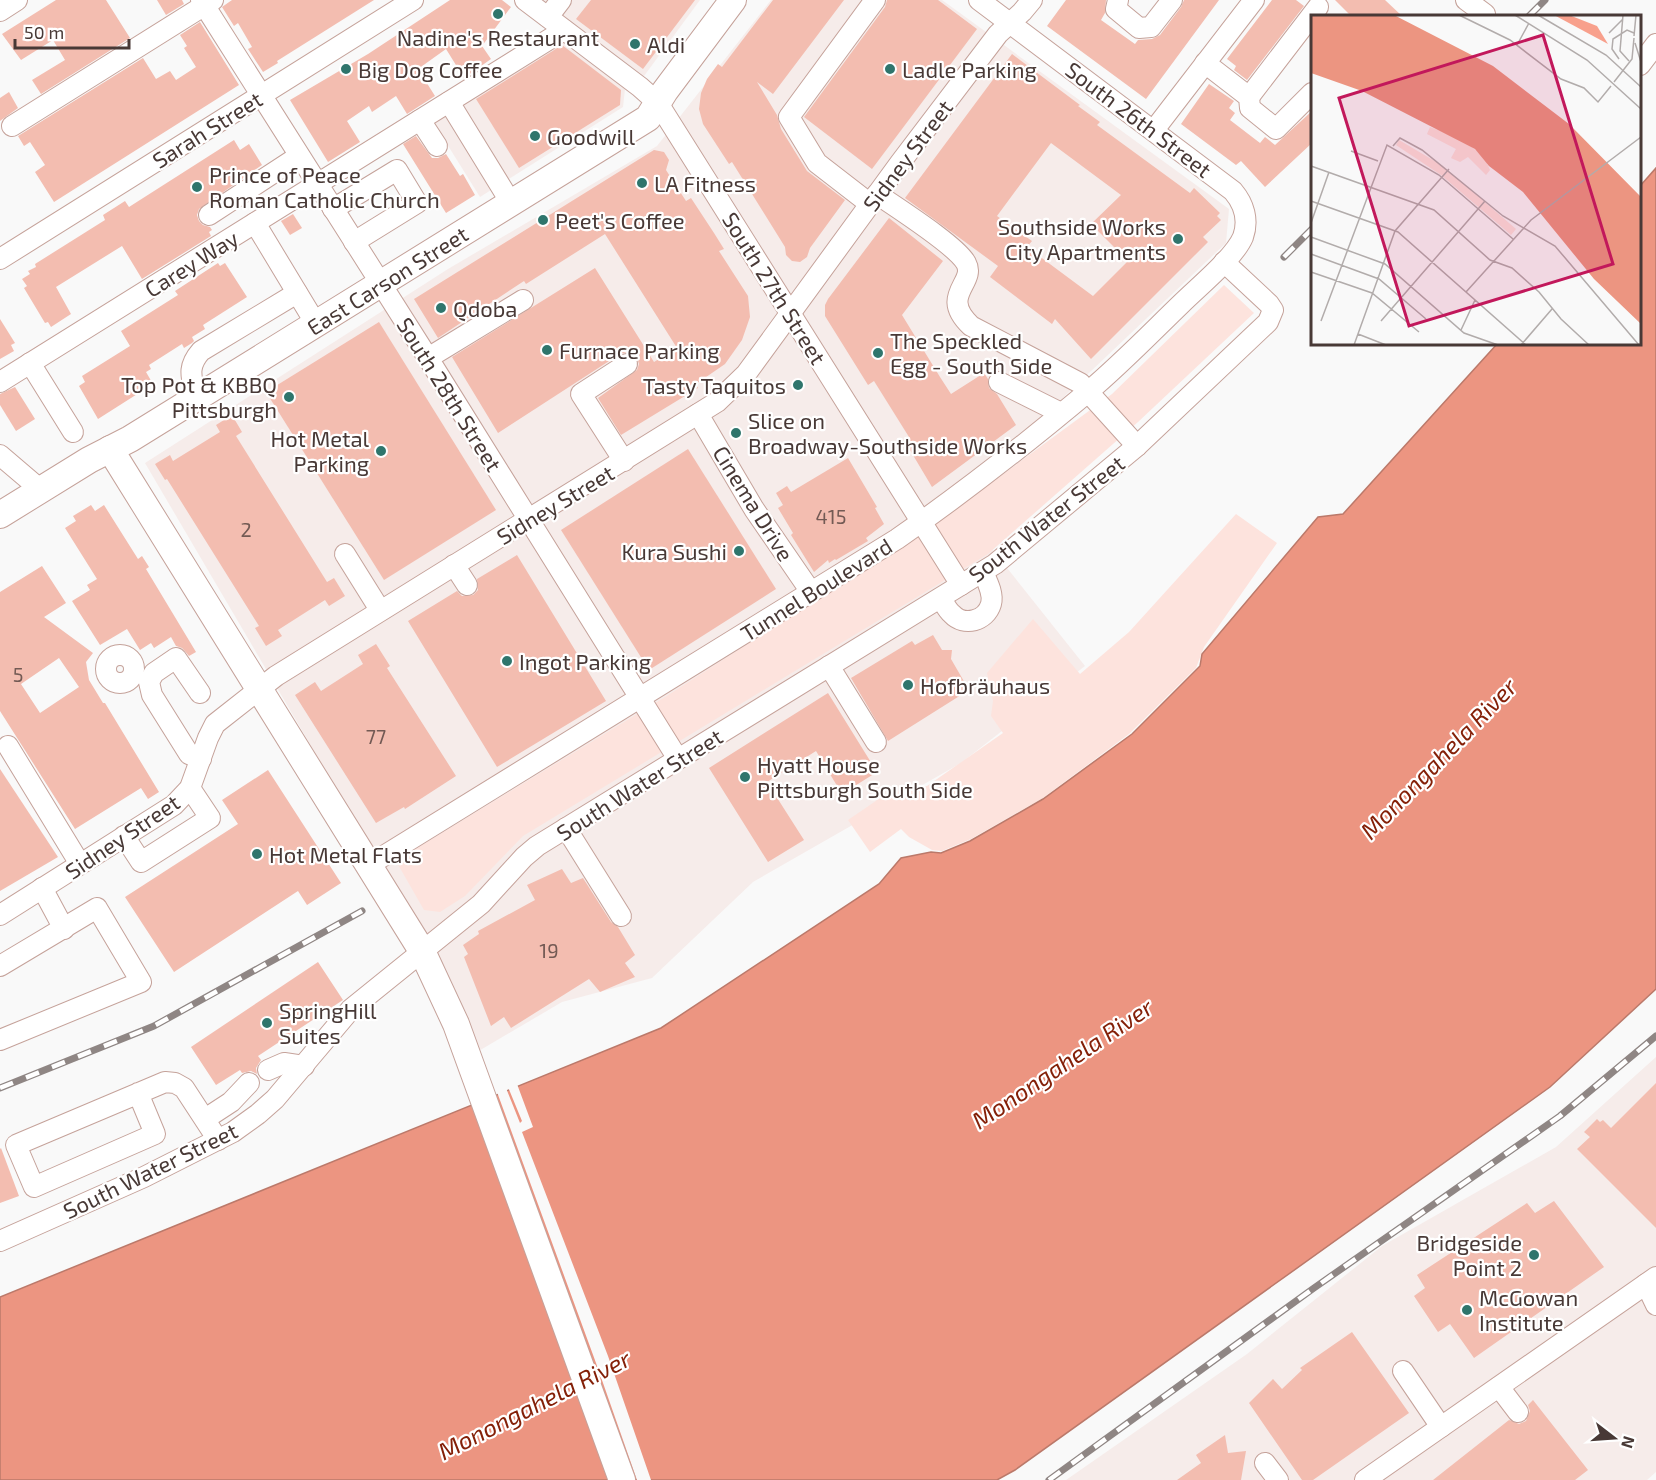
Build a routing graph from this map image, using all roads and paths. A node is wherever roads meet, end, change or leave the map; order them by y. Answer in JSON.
{"nodes":[{"id":1,"x":17,"y":0,"type":"edge"},
{"id":2,"x":413,"y":0,"type":"edge"},
{"id":3,"x":525,"y":0,"type":"edge"},
{"id":4,"x":561,"y":0,"type":"edge"},
{"id":5,"x":733,"y":0,"type":"edge"},
{"id":6,"x":875,"y":0,"type":"edge"},
{"id":7,"x":979,"y":0,"type":"edge"},
{"id":8,"x":1032,"y":0,"type":"edge"},
{"id":9,"x":1118,"y":0,"type":"edge"},
{"id":10,"x":1172,"y":0,"type":"edge"},
{"id":11,"x":1254,"y":0,"type":"edge"},
{"id":12,"x":1466,"y":0,"type":"edge"},
{"id":13,"x":206,"y":2,"type":"edge"},
{"id":14,"x":0,"y":10,"type":"edge"},
{"id":15,"x":1485,"y":14,"type":"dead end"},
{"id":16,"x":548,"y":17,"type":"junction"},
{"id":17,"x":1311,"y":18,"type":"edge"},
{"id":18,"x":1010,"y":23,"type":"junction"},
{"id":19,"x":564,"y":30,"type":"junction"},
{"id":20,"x":1656,"y":44,"type":"edge"},
{"id":21,"x":1205,"y":63,"type":"junction"},
{"id":22,"x":1641,"y":64,"type":"edge"},
{"id":23,"x":1311,"y":94,"type":"edge"},
{"id":24,"x":261,"y":96,"type":"junction"},
{"id":25,"x":1249,"y":97,"type":"junction"},
{"id":26,"x":448,"y":102,"type":"junction"},
{"id":27,"x":658,"y":103,"type":"junction"},
{"id":28,"x":420,"y":120,"type":"junction"},
{"id":29,"x":12,"y":126,"type":"dead end"},
{"id":30,"x":1154,"y":130,"type":"junction"},
{"id":31,"x":437,"y":146,"type":"dead end"},
{"id":32,"x":299,"y":156,"type":"junction"},
{"id":33,"x":317,"y":185,"type":"junction"},
{"id":34,"x":873,"y":199,"type":"junction"},
{"id":35,"x":511,"y":203,"type":"junction"},
{"id":36,"x":333,"y":209,"type":"junction"},
{"id":37,"x":209,"y":215,"type":"dead end"},
{"id":38,"x":255,"y":223,"type":"junction"},
{"id":39,"x":354,"y":242,"type":"junction"},
{"id":40,"x":0,"y":259,"type":"edge"},
{"id":41,"x":1224,"y":262,"type":"junction"},
{"id":42,"x":381,"y":284,"type":"junction"},
{"id":43,"x":297,"y":293,"type":"junction"},
{"id":44,"x":523,"y":300,"type":"dead end"},
{"id":45,"x":791,"y":312,"type":"junction"},
{"id":46,"x":316,"y":324,"type":"junction"},
{"id":47,"x":428,"y":358,"type":"junction"},
{"id":48,"x":30,"y":363,"type":"junction"},
{"id":49,"x":627,"y":364,"type":"dead end"},
{"id":50,"x":0,"y":382,"type":"edge"},
{"id":51,"x":999,"y":382,"type":"dead end"},
{"id":52,"x":1088,"y":392,"type":"junction"},
{"id":53,"x":196,"y":398,"type":"junction"},
{"id":54,"x":698,"y":414,"type":"junction"},
{"id":55,"x":1061,"y":414,"type":"junction"},
{"id":56,"x":73,"y":432,"type":"dead end"},
{"id":57,"x":1137,"y":446,"type":"junction"},
{"id":58,"x":110,"y":449,"type":"junction"},
{"id":59,"x":0,"y":454,"type":"edge"},
{"id":60,"x":624,"y":461,"type":"junction"},
{"id":61,"x":41,"y":490,"type":"junction"},
{"id":62,"x":0,"y":516,"type":"edge"},
{"id":63,"x":529,"y":519,"type":"junction"},
{"id":64,"x":922,"y":522,"type":"junction"},
{"id":65,"x":345,"y":554,"type":"dead end"},
{"id":66,"x":454,"y":564,"type":"junction"},
{"id":67,"x":983,"y":572,"type":"junction"},
{"id":68,"x":467,"y":585,"type":"dead end"},
{"id":69,"x":961,"y":585,"type":"junction"},
{"id":70,"x":811,"y":592,"type":"junction"},
{"id":71,"x":941,"y":598,"type":"junction"},
{"id":72,"x":380,"y":610,"type":"junction"},
{"id":73,"x":829,"y":666,"type":"junction"},
{"id":74,"x":260,"y":689,"type":"junction"},
{"id":75,"x":200,"y":693,"type":"dead end"},
{"id":76,"x":640,"y":698,"type":"junction"},
{"id":77,"x":876,"y":742,"type":"dead end"},
{"id":78,"x":8,"y":746,"type":"dead end"},
{"id":79,"x":201,"y":759,"type":"junction"},
{"id":80,"x":678,"y":759,"type":"junction"},
{"id":81,"x":190,"y":788,"type":"junction"},
{"id":82,"x":566,"y":828,"type":"junction"},
{"id":83,"x":124,"y":836,"type":"junction"},
{"id":84,"x":80,"y":864,"type":"junction"},
{"id":85,"x":369,"y":865,"type":"junction"},
{"id":86,"x":42,"y":888,"type":"junction"},
{"id":87,"x":0,"y":915,"type":"edge"},
{"id":88,"x":621,"y":916,"type":"dead end"},
{"id":89,"x":64,"y":928,"type":"junction"},
{"id":90,"x":422,"y":951,"type":"junction"},
{"id":91,"x":0,"y":966,"type":"edge"},
{"id":92,"x":0,"y":1040,"type":"edge"},
{"id":93,"x":304,"y":1066,"type":"junction"},
{"id":94,"x":268,"y":1070,"type":"dead end"},
{"id":95,"x":249,"y":1083,"type":"dead end"},
{"id":96,"x":138,"y":1093,"type":"junction"},
{"id":97,"x":205,"y":1119,"type":"junction"},
{"id":98,"x":218,"y":1140,"type":"junction"},
{"id":99,"x":0,"y":1241,"type":"edge"},
{"id":100,"x":1653,"y":1284,"type":"edge"},
{"id":101,"x":1656,"y":1305,"type":"edge"},
{"id":102,"x":1403,"y":1371,"type":"dead end"},
{"id":103,"x":1499,"y":1387,"type":"junction"},
{"id":104,"x":1518,"y":1412,"type":"dead end"},
{"id":105,"x":1441,"y":1427,"type":"junction"},
{"id":106,"x":1265,"y":1463,"type":"dead end"},
{"id":107,"x":622,"y":1480,"type":"edge"},
{"id":108,"x":1278,"y":1480,"type":"edge"},
{"id":109,"x":1365,"y":1480,"type":"edge"}],
"edges":[{"from":1,"to":14,"type":"street"},
{"from":2,"to":24,"type":"street","name":"Sarah Street"},
{"from":3,"to":16,"type":"street","name":"South 27th Street"},
{"from":4,"to":16,"type":"street"},
{"from":5,"to":27,"type":"main road","name":"East Carson Street"},
{"from":6,"to":34,"type":"street"},
{"from":7,"to":18,"type":"street","name":"South 26th Street"},
{"from":8,"to":18,"type":"street","name":"Sidney Street"},
{"from":9,"to":10,"type":"street"},
{"from":11,"to":21,"type":"street"},
{"from":12,"to":15,"type":"street"},
{"from":13,"to":24,"type":"street","name":"South 28th Street"},
{"from":13,"to":29,"type":"street"},
{"from":16,"to":19,"type":"street","name":"South 27th Street"},
{"from":17,"to":25,"type":"street"},
{"from":18,"to":30,"type":"street","name":"South 26th Street"},
{"from":18,"to":34,"type":"street","name":"Sidney Street"},
{"from":19,"to":26,"type":"street","name":"Carey Way"},
{"from":19,"to":27,"type":"street","name":"South 27th Street"},
{"from":20,"to":22,"type":"street"},
{"from":21,"to":25,"type":"street"},
{"from":21,"to":30,"type":"street"},
{"from":23,"to":25,"type":"street"},
{"from":24,"to":32,"type":"street","name":"South 28th Street"},
{"from":24,"to":40,"type":"street","name":"Sarah Street"},
{"from":26,"to":28,"type":"street","name":"Carey Way"},
{"from":26,"to":35,"type":"street"},
{"from":27,"to":35,"type":"main road","name":"East Carson Street"},
{"from":27,"to":45,"type":"street","name":"South 27th Street"},
{"from":28,"to":31,"type":"street"},
{"from":28,"to":33,"type":"street","name":"Carey Way"},
{"from":30,"to":41,"type":"street","name":"South 26th Street"},
{"from":32,"to":33,"type":"street","name":"South 28th Street"},
{"from":32,"to":37,"type":"street"},
{"from":33,"to":36,"type":"street","name":"South 28th Street"},
{"from":33,"to":38,"type":"street","name":"Carey Way"},
{"from":34,"to":45,"type":"street","name":"Sidney Street"},
{"from":34,"to":52,"type":"street"},
{"from":35,"to":42,"type":"main road","name":"East Carson Street"},
{"from":36,"to":39,"type":"street","name":"South 28th Street"},
{"from":36,"to":39,"type":"street"},
{"from":38,"to":43,"type":"street"},
{"from":38,"to":48,"type":"street","name":"Carey Way"},
{"from":39,"to":42,"type":"street","name":"South 28th Street"},
{"from":41,"to":52,"type":"street","name":"Tunnel Boulevard"},
{"from":41,"to":57,"type":"street","name":"South Water Street"},
{"from":42,"to":46,"type":"main road","name":"East Carson Street"},
{"from":42,"to":47,"type":"street","name":"South 28th Street"},
{"from":43,"to":46,"type":"street"},
{"from":43,"to":53,"type":"street"},
{"from":44,"to":47,"type":"street"},
{"from":45,"to":54,"type":"street","name":"Sidney Street"},
{"from":45,"to":64,"type":"street","name":"South 27th Street"},
{"from":46,"to":53,"type":"main road","name":"East Carson Street"},
{"from":47,"to":63,"type":"street","name":"South 28th Street"},
{"from":48,"to":50,"type":"street","name":"Carey Way"},
{"from":48,"to":56,"type":"street"},
{"from":49,"to":60,"type":"street"},
{"from":51,"to":55,"type":"street"},
{"from":52,"to":55,"type":"street","name":"Tunnel Boulevard"},
{"from":52,"to":57,"type":"street"},
{"from":53,"to":58,"type":"main road","name":"East Carson Street"},
{"from":54,"to":60,"type":"street","name":"Sidney Street"},
{"from":54,"to":70,"type":"street","name":"Cinema Drive"},
{"from":55,"to":64,"type":"street","name":"Tunnel Boulevard"},
{"from":57,"to":67,"type":"street","name":"South Water Street"},
{"from":58,"to":61,"type":"main road","name":"East Carson Street"},
{"from":58,"to":74,"type":"main road"},
{"from":59,"to":61,"type":"street"},
{"from":60,"to":63,"type":"street","name":"Sidney Street"},
{"from":61,"to":62,"type":"main road","name":"East Carson Street"},
{"from":63,"to":66,"type":"street","name":"Sidney Street"},
{"from":63,"to":76,"type":"street","name":"South 28th Street"},
{"from":64,"to":69,"type":"street","name":"South 27th Street"},
{"from":64,"to":70,"type":"street","name":"Tunnel Boulevard"},
{"from":65,"to":72,"type":"street"},
{"from":66,"to":68,"type":"street"},
{"from":66,"to":72,"type":"street","name":"Sidney Street"},
{"from":67,"to":69,"type":"street","name":"South Water Street"},
{"from":67,"to":71,"type":"street"},
{"from":69,"to":71,"type":"street","name":"South Water Street"},
{"from":70,"to":76,"type":"street","name":"Tunnel Boulevard"},
{"from":71,"to":73,"type":"street","name":"South Water Street"},
{"from":72,"to":74,"type":"street","name":"Sidney Street"},
{"from":73,"to":77,"type":"street"},
{"from":73,"to":80,"type":"street","name":"South Water Street"},
{"from":74,"to":79,"type":"street","name":"Sidney Street"},
{"from":74,"to":85,"type":"main road"},
{"from":75,"to":79,"type":"street"},
{"from":76,"to":80,"type":"street","name":"South 28th Street"},
{"from":76,"to":85,"type":"street","name":"Tunnel Boulevard"},
{"from":78,"to":84,"type":"street"},
{"from":79,"to":81,"type":"street","name":"Sidney Street"},
{"from":80,"to":82,"type":"street","name":"South Water Street"},
{"from":81,"to":83,"type":"street","name":"Sidney Street"},
{"from":81,"to":83,"type":"street"},
{"from":82,"to":88,"type":"street"},
{"from":82,"to":90,"type":"street","name":"South Water Street"},
{"from":83,"to":84,"type":"street","name":"Sidney Street"},
{"from":84,"to":86,"type":"street","name":"Sidney Street"},
{"from":85,"to":90,"type":"main road"},
{"from":86,"to":87,"type":"street","name":"Sidney Street"},
{"from":86,"to":89,"type":"street"},
{"from":89,"to":91,"type":"street"},
{"from":89,"to":92,"type":"street"},
{"from":90,"to":93,"type":"street","name":"South Water Street"},
{"from":90,"to":107,"type":"main road"},
{"from":93,"to":94,"type":"street"},
{"from":93,"to":98,"type":"street","name":"South Water Street"},
{"from":95,"to":97,"type":"street"},
{"from":96,"to":96,"type":"street"},
{"from":96,"to":97,"type":"street"},
{"from":97,"to":98,"type":"street"},
{"from":98,"to":99,"type":"street","name":"South Water Street"},
{"from":100,"to":101,"type":"street"},
{"from":100,"to":103,"type":"street"},
{"from":102,"to":105,"type":"street"},
{"from":103,"to":104,"type":"street"},
{"from":103,"to":105,"type":"street"},
{"from":105,"to":109,"type":"street"},
{"from":106,"to":108,"type":"street"}]}
